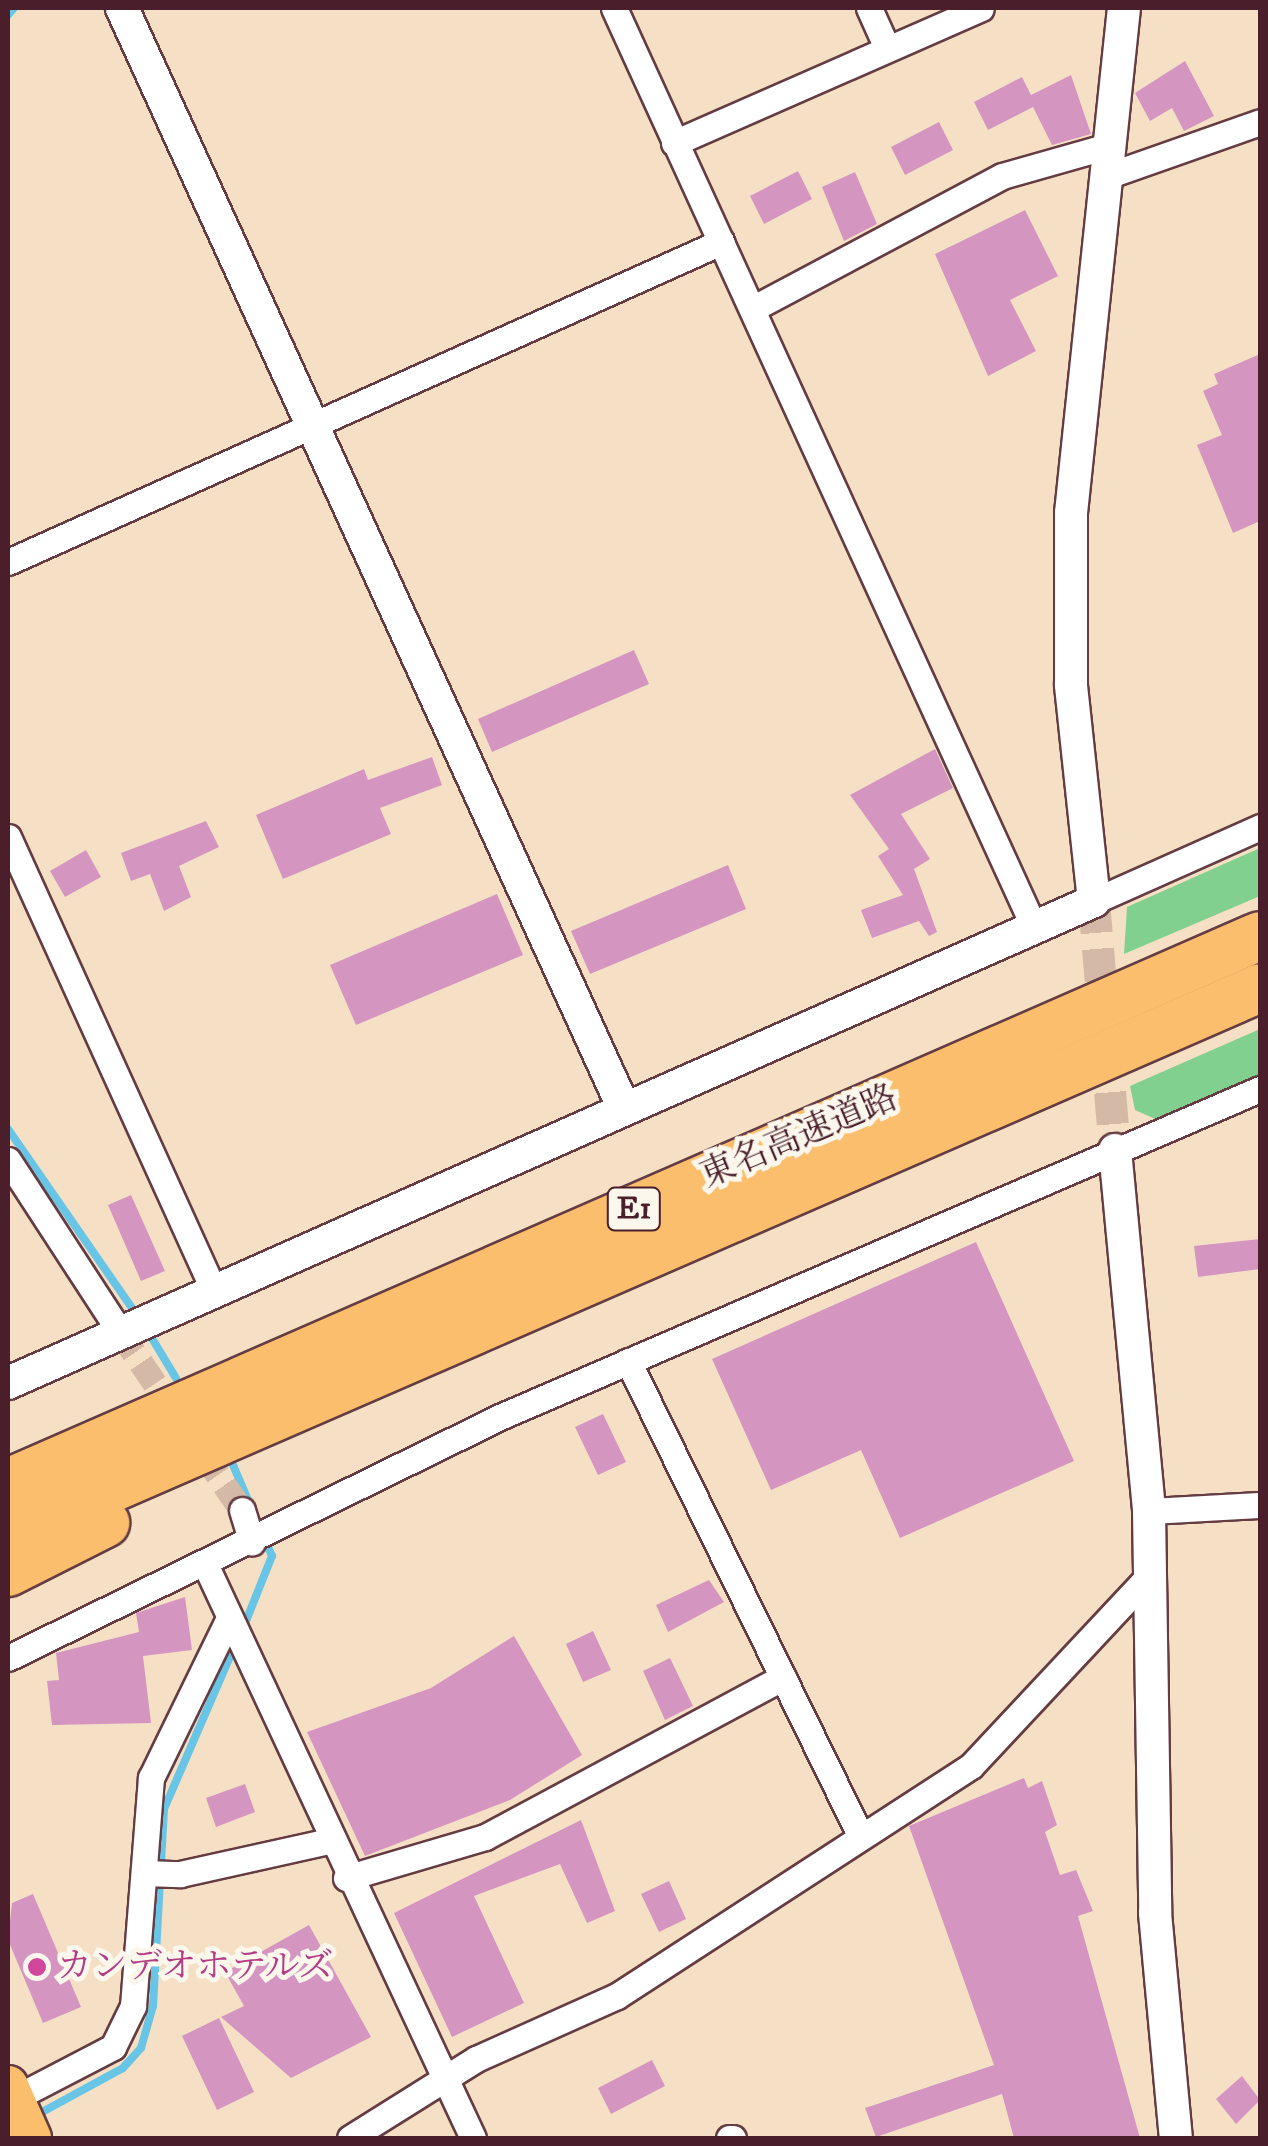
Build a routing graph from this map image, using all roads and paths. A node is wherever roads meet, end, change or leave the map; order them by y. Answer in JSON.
{"nodes":[{"id":1,"x":122,"y":8,"type":"edge"},
{"id":2,"x":614,"y":8,"type":"edge"},
{"id":3,"x":869,"y":8,"type":"edge"},
{"id":4,"x":981,"y":8,"type":"edge"},
{"id":5,"x":1124,"y":8,"type":"edge"},
{"id":6,"x":887,"y":48,"type":"junction"},
{"id":7,"x":1260,"y":122,"type":"edge"},
{"id":8,"x":674,"y":143,"type":"junction"},
{"id":9,"x":1106,"y":162,"type":"junction"},
{"id":10,"x":721,"y":242,"type":"junction"},
{"id":11,"x":752,"y":309,"type":"junction"},
{"id":12,"x":314,"y":421,"type":"junction"},
{"id":13,"x":8,"y":562,"type":"edge"},
{"id":14,"x":1260,"y":827,"type":"edge"},
{"id":15,"x":8,"y":837,"type":"edge"},
{"id":16,"x":1094,"y":901,"type":"junction"},
{"id":17,"x":1033,"y":926,"type":"junction"},
{"id":18,"x":1260,"y":936,"type":"edge"},
{"id":19,"x":1260,"y":988,"type":"edge"},
{"id":20,"x":1260,"y":1089,"type":"edge"},
{"id":21,"x":622,"y":1104,"type":"junction"},
{"id":22,"x":1114,"y":1150,"type":"junction"},
{"id":23,"x":8,"y":1160,"type":"edge"},
{"id":24,"x":34,"y":1199,"type":"junction"},
{"id":25,"x":8,"y":1207,"type":"edge"},
{"id":26,"x":582,"y":1284,"type":"junction"},
{"id":27,"x":214,"y":1291,"type":"junction"},
{"id":28,"x":123,"y":1331,"type":"junction"},
{"id":29,"x":628,"y":1361,"type":"junction"},
{"id":30,"x":8,"y":1383,"type":"edge"},
{"id":31,"x":8,"y":1483,"type":"edge"},
{"id":32,"x":1260,"y":1505,"type":"edge"},
{"id":33,"x":242,"y":1510,"type":"tunnel mouth"},
{"id":34,"x":1150,"y":1511,"type":"junction"},
{"id":35,"x":8,"y":1533,"type":"edge"},
{"id":36,"x":253,"y":1542,"type":"junction"},
{"id":37,"x":206,"y":1566,"type":"junction"},
{"id":38,"x":8,"y":1572,"type":"edge"},
{"id":39,"x":1150,"y":1574,"type":"junction"},
{"id":40,"x":230,"y":1619,"type":"junction"},
{"id":41,"x":8,"y":1658,"type":"edge"},
{"id":42,"x":783,"y":1678,"type":"junction"},
{"id":43,"x":860,"y":1835,"type":"junction"},
{"id":44,"x":329,"y":1840,"type":"junction"},
{"id":45,"x":145,"y":1873,"type":"junction"},
{"id":46,"x":346,"y":1878,"type":"junction"},
{"id":47,"x":446,"y":2082,"type":"junction"},
{"id":48,"x":17,"y":2108,"type":"edge"},
{"id":49,"x":350,"y":2138,"type":"edge"},
{"id":50,"x":473,"y":2138,"type":"edge"},
{"id":51,"x":1176,"y":2138,"type":"edge"}],
"edges":[{"from":1,"to":12,"type":"street"},
{"from":2,"to":8,"type":"street"},
{"from":3,"to":6,"type":"street"},
{"from":4,"to":6,"type":"street"},
{"from":5,"to":9,"type":"street"},
{"from":6,"to":8,"type":"street"},
{"from":7,"to":9,"type":"street"},
{"from":8,"to":10,"type":"street"},
{"from":9,"to":11,"type":"street"},
{"from":9,"to":16,"type":"street"},
{"from":10,"to":11,"type":"street"},
{"from":10,"to":12,"type":"street"},
{"from":11,"to":17,"type":"street"},
{"from":12,"to":13,"type":"street"},
{"from":12,"to":21,"type":"street"},
{"from":14,"to":16,"type":"street"},
{"from":15,"to":27,"type":"street"},
{"from":16,"to":17,"type":"street"},
{"from":17,"to":21,"type":"street"},
{"from":18,"to":31,"type":"highway","name":"東名高速道路","number":"E1"},
{"from":19,"to":26,"type":"highway","name":"東名高速道路","number":"E1"},
{"from":20,"to":22,"type":"street"},
{"from":21,"to":27,"type":"street"},
{"from":22,"to":29,"type":"street"},
{"from":22,"to":34,"type":"street"},
{"from":23,"to":24,"type":"street"},
{"from":24,"to":25,"type":"street"},
{"from":24,"to":28,"type":"street"},
{"from":26,"to":35,"type":"highway","name":"東名高速道路","number":"E1"},
{"from":26,"to":38,"type":"highway"},
{"from":27,"to":28,"type":"street"},
{"from":28,"to":30,"type":"street"},
{"from":29,"to":36,"type":"street"},
{"from":29,"to":42,"type":"street"},
{"from":32,"to":34,"type":"street"},
{"from":33,"to":36,"type":"street"},
{"from":34,"to":39,"type":"street"},
{"from":36,"to":37,"type":"street"},
{"from":37,"to":40,"type":"street"},
{"from":37,"to":41,"type":"street"},
{"from":39,"to":43,"type":"street"},
{"from":39,"to":51,"type":"street"},
{"from":40,"to":44,"type":"street"},
{"from":40,"to":45,"type":"street"},
{"from":42,"to":43,"type":"street"},
{"from":42,"to":46,"type":"street"},
{"from":43,"to":47,"type":"street"},
{"from":44,"to":45,"type":"street"},
{"from":44,"to":46,"type":"street"},
{"from":45,"to":48,"type":"street"},
{"from":46,"to":47,"type":"street"},
{"from":47,"to":49,"type":"street"},
{"from":47,"to":50,"type":"street"}]}
